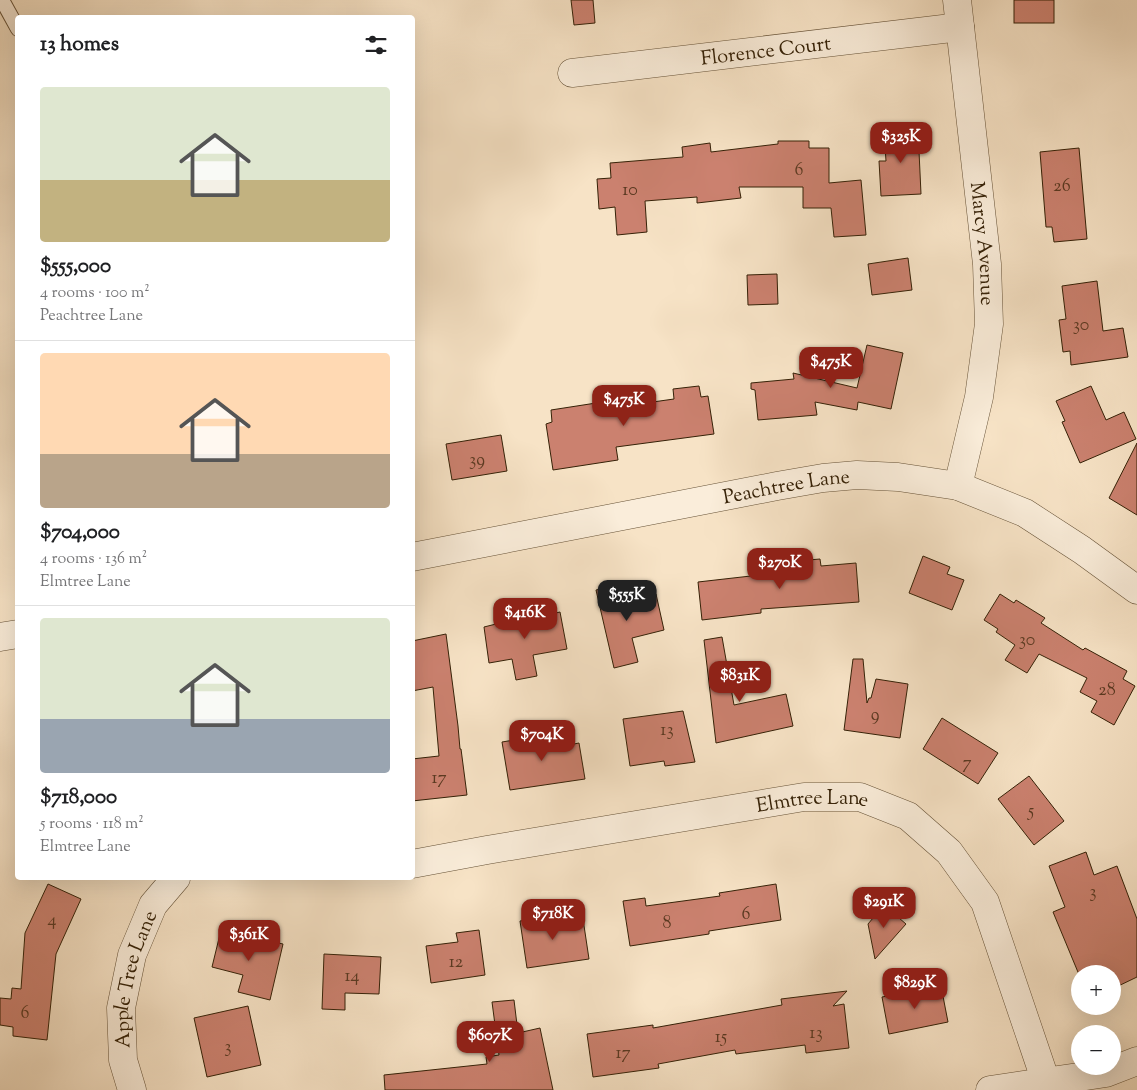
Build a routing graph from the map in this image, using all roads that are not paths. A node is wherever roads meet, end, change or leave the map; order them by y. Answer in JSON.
{"nodes":[{"id":1,"x":2,"y":0,"type":"edge"},
{"id":2,"x":957,"y":0,"type":"edge"},
{"id":3,"x":15,"y":23,"type":"edge"},
{"id":4,"x":960,"y":27,"type":"junction"},
{"id":5,"x":572,"y":74,"type":"dead end"},
{"id":6,"x":958,"y":486,"type":"junction"},
{"id":7,"x":415,"y":556,"type":"edge"},
{"id":8,"x":1137,"y":590,"type":"edge"},
{"id":9,"x":15,"y":634,"type":"edge"},
{"id":10,"x":0,"y":637,"type":"edge"},
{"id":11,"x":415,"y":863,"type":"edge"},
{"id":12,"x":174,"y":880,"type":"edge"},
{"id":13,"x":1137,"y":1061,"type":"edge"},
{"id":14,"x":1046,"y":1082,"type":"junction"},
{"id":15,"x":132,"y":1090,"type":"edge"},
{"id":16,"x":990,"y":1090,"type":"edge"}],
"edges":[{"from":1,"to":3,"type":"lane"},
{"from":2,"to":4,"type":"street","name":"Marcy Avenue"},
{"from":4,"to":5,"type":"street","name":"Florence Court"},
{"from":4,"to":6,"type":"street","name":"Marcy Avenue"},
{"from":6,"to":7,"type":"street","name":"Peachtree Lane"},
{"from":6,"to":8,"type":"street","name":"Peachtree Lane"},
{"from":9,"to":10,"type":"street"},
{"from":11,"to":14,"type":"street","name":"Elmtree Lane"},
{"from":12,"to":15,"type":"street","name":"Apple Tree Lane"},
{"from":13,"to":14,"type":"street"},
{"from":14,"to":16,"type":"street"}]}
